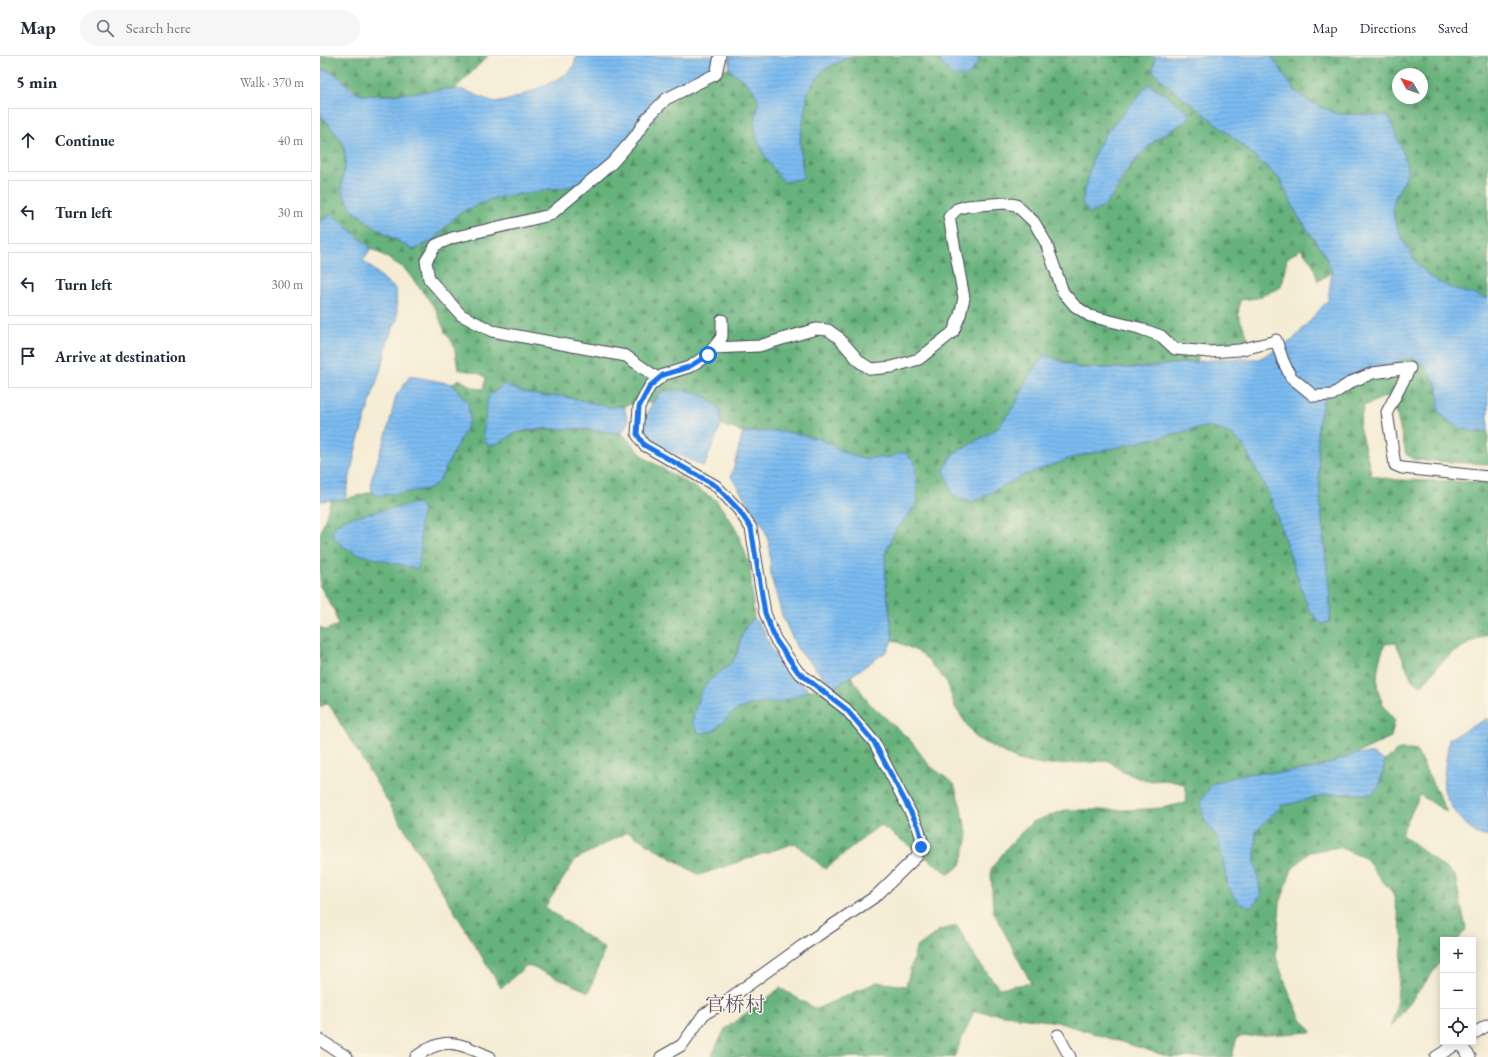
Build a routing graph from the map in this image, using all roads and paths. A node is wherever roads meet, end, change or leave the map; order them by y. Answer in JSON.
{"nodes":[{"id":1,"x":720,"y":56,"type":"edge"},
{"id":2,"x":722,"y":320,"type":"dead end"},
{"id":3,"x":713,"y":348,"type":"junction"},
{"id":4,"x":659,"y":379,"type":"junction"},
{"id":5,"x":1488,"y":477,"type":"edge"},
{"id":6,"x":1488,"y":1025,"type":"edge"},
{"id":7,"x":1476,"y":1032,"type":"edge"},
{"id":8,"x":1058,"y":1035,"type":"dead end"},
{"id":9,"x":320,"y":1040,"type":"edge"},
{"id":10,"x":1454,"y":1045,"type":"edge"},
{"id":11,"x":1461,"y":1045,"type":"edge"},
{"id":12,"x":347,"y":1057,"type":"edge"},
{"id":13,"x":416,"y":1057,"type":"edge"},
{"id":14,"x":490,"y":1057,"type":"edge"},
{"id":15,"x":661,"y":1057,"type":"edge"},
{"id":16,"x":1070,"y":1057,"type":"edge"},
{"id":17,"x":1436,"y":1057,"type":"edge"},
{"id":18,"x":1470,"y":1057,"type":"edge"}],
"edges":[{"from":1,"to":4,"type":"street"},
{"from":2,"to":3,"type":"street"},
{"from":3,"to":4,"type":"street"},
{"from":3,"to":5,"type":"street"},
{"from":4,"to":15,"type":"street"},
{"from":6,"to":7,"type":"street"},
{"from":8,"to":16,"type":"street"},
{"from":9,"to":12,"type":"street"},
{"from":10,"to":17,"type":"street"},
{"from":11,"to":18,"type":"street"},
{"from":13,"to":14,"type":"street"}]}
